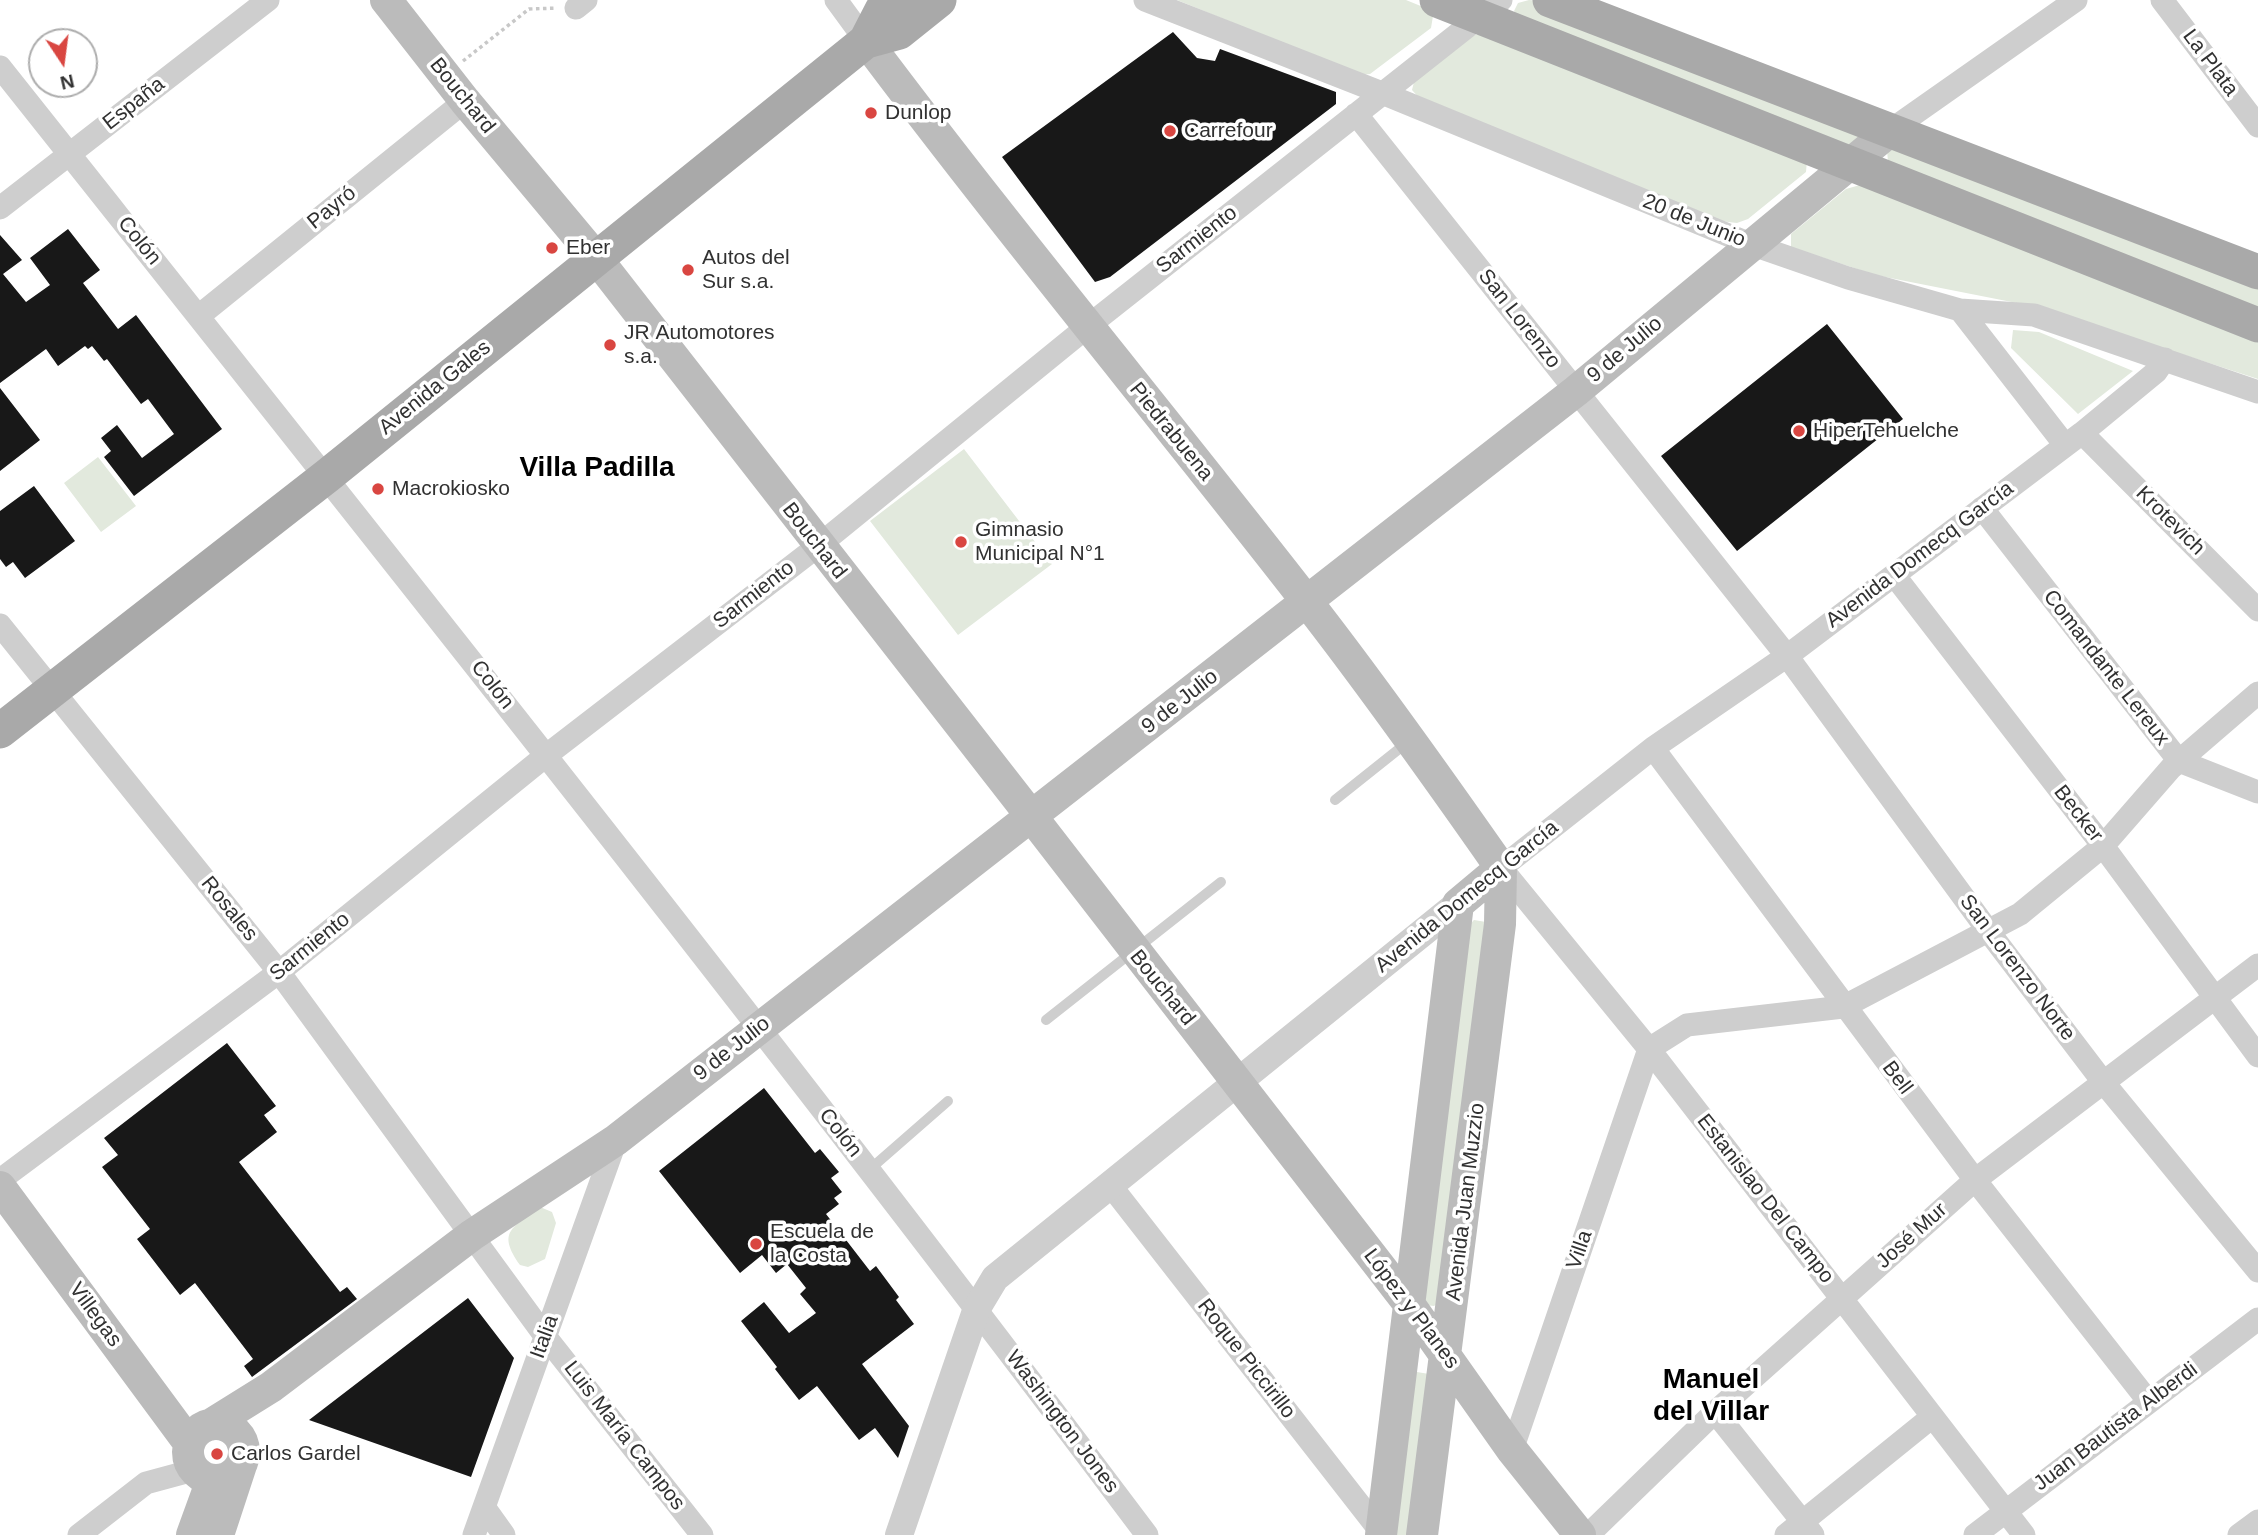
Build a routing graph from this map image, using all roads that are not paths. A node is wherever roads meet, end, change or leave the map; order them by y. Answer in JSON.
{"nodes":[{"id":1,"x":268,"y":0,"type":"edge"},
{"id":2,"x":386,"y":0,"type":"edge"},
{"id":3,"x":835,"y":0,"type":"edge"},
{"id":4,"x":895,"y":0,"type":"edge"},
{"id":5,"x":939,"y":0,"type":"edge"},
{"id":6,"x":1145,"y":0,"type":"edge"},
{"id":7,"x":1437,"y":0,"type":"edge"},
{"id":8,"x":1550,"y":0,"type":"edge"},
{"id":9,"x":2076,"y":0,"type":"edge"},
{"id":10,"x":2162,"y":0,"type":"edge"},
{"id":11,"x":242,"y":8,"type":"edge"},
{"id":12,"x":1491,"y":9,"type":"edge"},
{"id":13,"x":866,"y":41,"type":"junction"},
{"id":14,"x":0,"y":67,"type":"edge"},
{"id":15,"x":1382,"y":93,"type":"junction"},
{"id":16,"x":465,"y":101,"type":"junction"},
{"id":17,"x":1356,"y":114,"type":"junction"},
{"id":18,"x":2258,"y":126,"type":"edge"},
{"id":19,"x":1891,"y":131,"type":"junction"},
{"id":20,"x":69,"y":154,"type":"junction"},
{"id":21,"x":1852,"y":163,"type":"junction"},
{"id":22,"x":0,"y":208,"type":"edge"},
{"id":23,"x":1750,"y":244,"type":"junction"},
{"id":24,"x":597,"y":259,"type":"junction"},
{"id":25,"x":2258,"y":272,"type":"edge"},
{"id":26,"x":1960,"y":310,"type":"junction"},
{"id":27,"x":200,"y":315,"type":"junction"},
{"id":28,"x":2258,"y":325,"type":"edge"},
{"id":29,"x":1087,"y":327,"type":"junction"},
{"id":30,"x":2165,"y":359,"type":"junction"},
{"id":31,"x":1576,"y":391,"type":"junction"},
{"id":32,"x":2258,"y":392,"type":"edge"},
{"id":33,"x":2073,"y":439,"type":"junction"},
{"id":34,"x":327,"y":476,"type":"junction"},
{"id":35,"x":1982,"y":508,"type":"junction"},
{"id":36,"x":818,"y":546,"type":"junction"},
{"id":37,"x":1894,"y":575,"type":"junction"},
{"id":38,"x":1308,"y":603,"type":"junction"},
{"id":39,"x":2258,"y":610,"type":"edge"},
{"id":40,"x":0,"y":625,"type":"edge"},
{"id":41,"x":1787,"y":656,"type":"junction"},
{"id":42,"x":52,"y":690,"type":"junction"},
{"id":43,"x":2256,"y":699,"type":"edge"},
{"id":44,"x":0,"y":731,"type":"edge"},
{"id":45,"x":1411,"y":739,"type":"junction"},
{"id":46,"x":1653,"y":748,"type":"junction"},
{"id":47,"x":548,"y":754,"type":"junction"},
{"id":48,"x":2179,"y":761,"type":"junction"},
{"id":49,"x":2258,"y":792,"type":"edge"},
{"id":50,"x":1335,"y":800,"type":"dead end"},
{"id":51,"x":1032,"y":817,"type":"junction"},
{"id":52,"x":2103,"y":846,"type":"junction"},
{"id":53,"x":1501,"y":868,"type":"junction"},
{"id":54,"x":1221,"y":882,"type":"dead end"},
{"id":55,"x":1458,"y":904,"type":"junction"},
{"id":56,"x":1989,"y":932,"type":"junction"},
{"id":57,"x":1133,"y":952,"type":"junction"},
{"id":58,"x":2258,"y":965,"type":"edge"},
{"id":59,"x":279,"y":972,"type":"junction"},
{"id":60,"x":2215,"y":998,"type":"junction"},
{"id":61,"x":1843,"y":1007,"type":"junction"},
{"id":62,"x":1046,"y":1020,"type":"dead end"},
{"id":63,"x":759,"y":1029,"type":"junction"},
{"id":64,"x":1648,"y":1049,"type":"junction"},
{"id":65,"x":2258,"y":1056,"type":"edge"},
{"id":66,"x":2105,"y":1083,"type":"junction"},
{"id":67,"x":1239,"y":1084,"type":"junction"},
{"id":68,"x":948,"y":1101,"type":"dead end"},
{"id":69,"x":616,"y":1140,"type":"junction"},
{"id":70,"x":869,"y":1170,"type":"junction"},
{"id":71,"x":0,"y":1180,"type":"edge"},
{"id":72,"x":1975,"y":1180,"type":"junction"},
{"id":73,"x":1111,"y":1186,"type":"junction"},
{"id":74,"x":0,"y":1187,"type":"edge"},
{"id":75,"x":472,"y":1235,"type":"junction"},
{"id":76,"x":2258,"y":1271,"type":"edge"},
{"id":77,"x":1842,"y":1298,"type":"junction"},
{"id":78,"x":1409,"y":1304,"type":"junction"},
{"id":79,"x":977,"y":1308,"type":"junction"},
{"id":80,"x":2258,"y":1319,"type":"edge"},
{"id":81,"x":545,"y":1336,"type":"junction"},
{"id":82,"x":1446,"y":1355,"type":"junction"},
{"id":83,"x":271,"y":1387,"type":"junction"},
{"id":84,"x":2149,"y":1402,"type":"junction"},
{"id":85,"x":1715,"y":1412,"type":"junction"},
{"id":86,"x":1933,"y":1417,"type":"junction"},
{"id":87,"x":1492,"y":1422,"type":"junction"},
{"id":88,"x":1434,"y":1441,"type":"junction"},
{"id":89,"x":1512,"y":1450,"type":"junction"},
{"id":90,"x":201,"y":1455,"type":"junction"},
{"id":91,"x":242,"y":1461,"type":"junction"},
{"id":92,"x":484,"y":1507,"type":"junction"},
{"id":93,"x":2006,"y":1511,"type":"junction"},
{"id":94,"x":2258,"y":1521,"type":"edge"},
{"id":95,"x":907,"y":1530,"type":"edge"},
{"id":96,"x":1801,"y":1530,"type":"edge"},
{"id":97,"x":1381,"y":1534,"type":"edge"},
{"id":98,"x":79,"y":1535,"type":"edge"},
{"id":99,"x":192,"y":1535,"type":"edge"},
{"id":100,"x":218,"y":1535,"type":"edge"},
{"id":101,"x":474,"y":1535,"type":"edge"},
{"id":102,"x":504,"y":1535,"type":"edge"},
{"id":103,"x":702,"y":1535,"type":"edge"},
{"id":104,"x":1147,"y":1535,"type":"edge"},
{"id":105,"x":1422,"y":1535,"type":"edge"},
{"id":106,"x":1580,"y":1535,"type":"edge"},
{"id":107,"x":1588,"y":1535,"type":"edge"},
{"id":108,"x":1975,"y":1535,"type":"edge"},
{"id":109,"x":2024,"y":1535,"type":"edge"},
{"id":110,"x":2239,"y":1535,"type":"edge"}],
"edges":[{"from":1,"to":11,"type":"street","name":"España"},
{"from":2,"to":16,"type":"main road","name":"Bouchard"},
{"from":3,"to":13,"type":"street","name":"Piedrabuena"},
{"from":4,"to":13,"type":"main road","name":"Avenida Gales"},
{"from":5,"to":13,"type":"main road","name":"Avenida Gales"},
{"from":6,"to":15,"type":"street","name":"20 de Junio"},
{"from":7,"to":12,"type":"main road"},
{"from":8,"to":19,"type":"main road"},
{"from":9,"to":19,"type":"street","name":"9 de Julio"},
{"from":10,"to":18,"type":"street","name":"La Plata"},
{"from":11,"to":20,"type":"street","name":"España"},
{"from":12,"to":15,"type":"street","name":"Sarmiento"},
{"from":12,"to":21,"type":"main road"},
{"from":13,"to":24,"type":"main road","name":"Avenida Gales"},
{"from":13,"to":29,"type":"main road","name":"Piedrabuena"},
{"from":14,"to":20,"type":"street","name":"Colón"},
{"from":15,"to":17,"type":"street","name":"Sarmiento"},
{"from":15,"to":23,"type":"street","name":"20 de Junio"},
{"from":16,"to":24,"type":"main road","name":"Bouchard"},
{"from":16,"to":27,"type":"street","name":"Payró"},
{"from":17,"to":29,"type":"street","name":"Sarmiento"},
{"from":17,"to":31,"type":"street","name":"San Lorenzo"},
{"from":19,"to":21,"type":"main road","name":"9 de Julio"},
{"from":19,"to":25,"type":"main road"},
{"from":20,"to":22,"type":"street","name":"España"},
{"from":20,"to":27,"type":"street","name":"Colón"},
{"from":21,"to":23,"type":"main road","name":"9 de Julio"},
{"from":21,"to":28,"type":"main road"},
{"from":23,"to":26,"type":"street","name":"20 de Junio"},
{"from":23,"to":31,"type":"main road","name":"9 de Julio"},
{"from":24,"to":34,"type":"main road","name":"Avenida Gales"},
{"from":24,"to":36,"type":"main road","name":"Bouchard"},
{"from":26,"to":30,"type":"street","name":"20 de Junio"},
{"from":26,"to":33,"type":"street","name":"Krotevich"},
{"from":27,"to":34,"type":"street","name":"Colón"},
{"from":29,"to":36,"type":"street","name":"Sarmiento"},
{"from":29,"to":38,"type":"main road","name":"Piedrabuena"},
{"from":30,"to":32,"type":"street","name":"20 de Junio"},
{"from":30,"to":33,"type":"street","name":"Avenida Domecq García"},
{"from":31,"to":38,"type":"main road","name":"9 de Julio"},
{"from":31,"to":41,"type":"street","name":"San Lorenzo"},
{"from":33,"to":35,"type":"street","name":"Avenida Domecq García"},
{"from":33,"to":39,"type":"street","name":"Krotevich"},
{"from":34,"to":42,"type":"main road","name":"Avenida Gales"},
{"from":34,"to":47,"type":"street","name":"Colón"},
{"from":35,"to":37,"type":"street","name":"Avenida Domecq García"},
{"from":35,"to":48,"type":"street","name":"Comandante Lereux"},
{"from":36,"to":47,"type":"street","name":"Sarmiento"},
{"from":36,"to":51,"type":"main road","name":"Bouchard"},
{"from":37,"to":41,"type":"street","name":"Avenida Domecq García"},
{"from":37,"to":52,"type":"street","name":"Becker"},
{"from":38,"to":45,"type":"main road","name":"Piedrabuena"},
{"from":38,"to":51,"type":"main road","name":"9 de Julio"},
{"from":40,"to":42,"type":"street","name":"Rosales"},
{"from":41,"to":46,"type":"street","name":"Avenida Domecq García"},
{"from":41,"to":56,"type":"street","name":"San Lorenzo Norte"},
{"from":42,"to":44,"type":"main road","name":"Avenida Gales"},
{"from":42,"to":59,"type":"street","name":"Rosales"},
{"from":43,"to":48,"type":"street"},
{"from":45,"to":50,"type":"lane"},
{"from":45,"to":53,"type":"main road","name":"Piedrabuena"},
{"from":46,"to":53,"type":"street","name":"Avenida Domecq García"},
{"from":46,"to":61,"type":"street","name":"Bell"},
{"from":47,"to":59,"type":"street","name":"Sarmiento"},
{"from":47,"to":63,"type":"street","name":"Colón"},
{"from":48,"to":49,"type":"street","name":"Comandante Lereux"},
{"from":48,"to":52,"type":"street"},
{"from":51,"to":57,"type":"main road","name":"Bouchard"},
{"from":51,"to":63,"type":"main road","name":"9 de Julio"},
{"from":52,"to":56,"type":"street"},
{"from":52,"to":60,"type":"street","name":"Becker"},
{"from":53,"to":55,"type":"main road","name":"Avenida Domecq García"},
{"from":53,"to":64,"type":"street","name":"Estanislao Del Campo"},
{"from":53,"to":82,"type":"main road","name":"Avenida Juan Muzzio"},
{"from":54,"to":57,"type":"lane"},
{"from":55,"to":67,"type":"street","name":"Avenida Domecq García"},
{"from":55,"to":78,"type":"main road"},
{"from":56,"to":61,"type":"street"},
{"from":56,"to":66,"type":"street","name":"San Lorenzo Norte"},
{"from":57,"to":62,"type":"lane"},
{"from":57,"to":67,"type":"main road","name":"Bouchard"},
{"from":58,"to":60,"type":"street","name":"José Mur"},
{"from":59,"to":71,"type":"street","name":"Sarmiento"},
{"from":59,"to":75,"type":"street","name":"Rosales"},
{"from":60,"to":65,"type":"street","name":"Becker"},
{"from":60,"to":66,"type":"street","name":"José Mur"},
{"from":61,"to":64,"type":"street"},
{"from":61,"to":72,"type":"street","name":"Bell"},
{"from":63,"to":69,"type":"main road","name":"9 de Julio"},
{"from":63,"to":70,"type":"street","name":"Colón"},
{"from":64,"to":77,"type":"street","name":"Estanislao Del Campo"},
{"from":64,"to":89,"type":"street","name":"Villa"},
{"from":66,"to":72,"type":"street","name":"José Mur"},
{"from":66,"to":76,"type":"street","name":"San Lorenzo Norte"},
{"from":67,"to":73,"type":"street","name":"Avenida Domecq García"},
{"from":67,"to":78,"type":"main road","name":"López y Planes"},
{"from":68,"to":70,"type":"lane"},
{"from":69,"to":75,"type":"main road","name":"9 de Julio"},
{"from":69,"to":81,"type":"street","name":"Italia"},
{"from":70,"to":79,"type":"street","name":"Colón"},
{"from":72,"to":77,"type":"street","name":"José Mur"},
{"from":72,"to":84,"type":"street","name":"Bell"},
{"from":73,"to":79,"type":"street","name":"Avenida Domecq García"},
{"from":73,"to":97,"type":"street","name":"Roque Piccirillo"},
{"from":74,"to":90,"type":"main road","name":"Villegas"},
{"from":75,"to":81,"type":"street","name":"Luis María Campos"},
{"from":75,"to":83,"type":"main road","name":"9 de Julio"},
{"from":77,"to":85,"type":"street","name":"José Mur"},
{"from":77,"to":86,"type":"street","name":"Estanislao Del Campo"},
{"from":78,"to":82,"type":"main road","name":"López y Planes"},
{"from":78,"to":97,"type":"main road"},
{"from":79,"to":95,"type":"street","name":"Avenida Domecq García"},
{"from":79,"to":104,"type":"street","name":"Washington Jones"},
{"from":80,"to":84,"type":"street","name":"Juan Bautista Alberdi"},
{"from":81,"to":92,"type":"street","name":"Italia"},
{"from":81,"to":103,"type":"street","name":"Luis María Campos"},
{"from":82,"to":87,"type":"main road","name":"López y Planes"},
{"from":82,"to":88,"type":"main road","name":"Avenida Juan Muzzio"},
{"from":83,"to":90,"type":"main road","name":"9 de Julio"},
{"from":83,"to":91,"type":"main road"},
{"from":84,"to":93,"type":"street","name":"Juan Bautista Alberdi"},
{"from":85,"to":96,"type":"street"},
{"from":85,"to":107,"type":"street","name":"José Mur"},
{"from":86,"to":93,"type":"street","name":"Estanislao Del Campo"},
{"from":86,"to":96,"type":"street"},
{"from":87,"to":88,"type":"main road"},
{"from":87,"to":89,"type":"main road","name":"López y Planes"},
{"from":88,"to":105,"type":"main road","name":"Avenida Juan Muzzio"},
{"from":89,"to":106,"type":"main road","name":"López y Planes"},
{"from":90,"to":91,"type":"main road"},
{"from":90,"to":91,"type":"main road"},
{"from":90,"to":98,"type":"street","name":"9 de Julio"},
{"from":90,"to":99,"type":"main road"},
{"from":91,"to":100,"type":"main road"},
{"from":92,"to":101,"type":"street","name":"Italia"},
{"from":92,"to":102,"type":"street"},
{"from":93,"to":108,"type":"street","name":"Juan Bautista Alberdi"},
{"from":93,"to":109,"type":"street","name":"Estanislao Del Campo"},
{"from":94,"to":110,"type":"street"}]}
